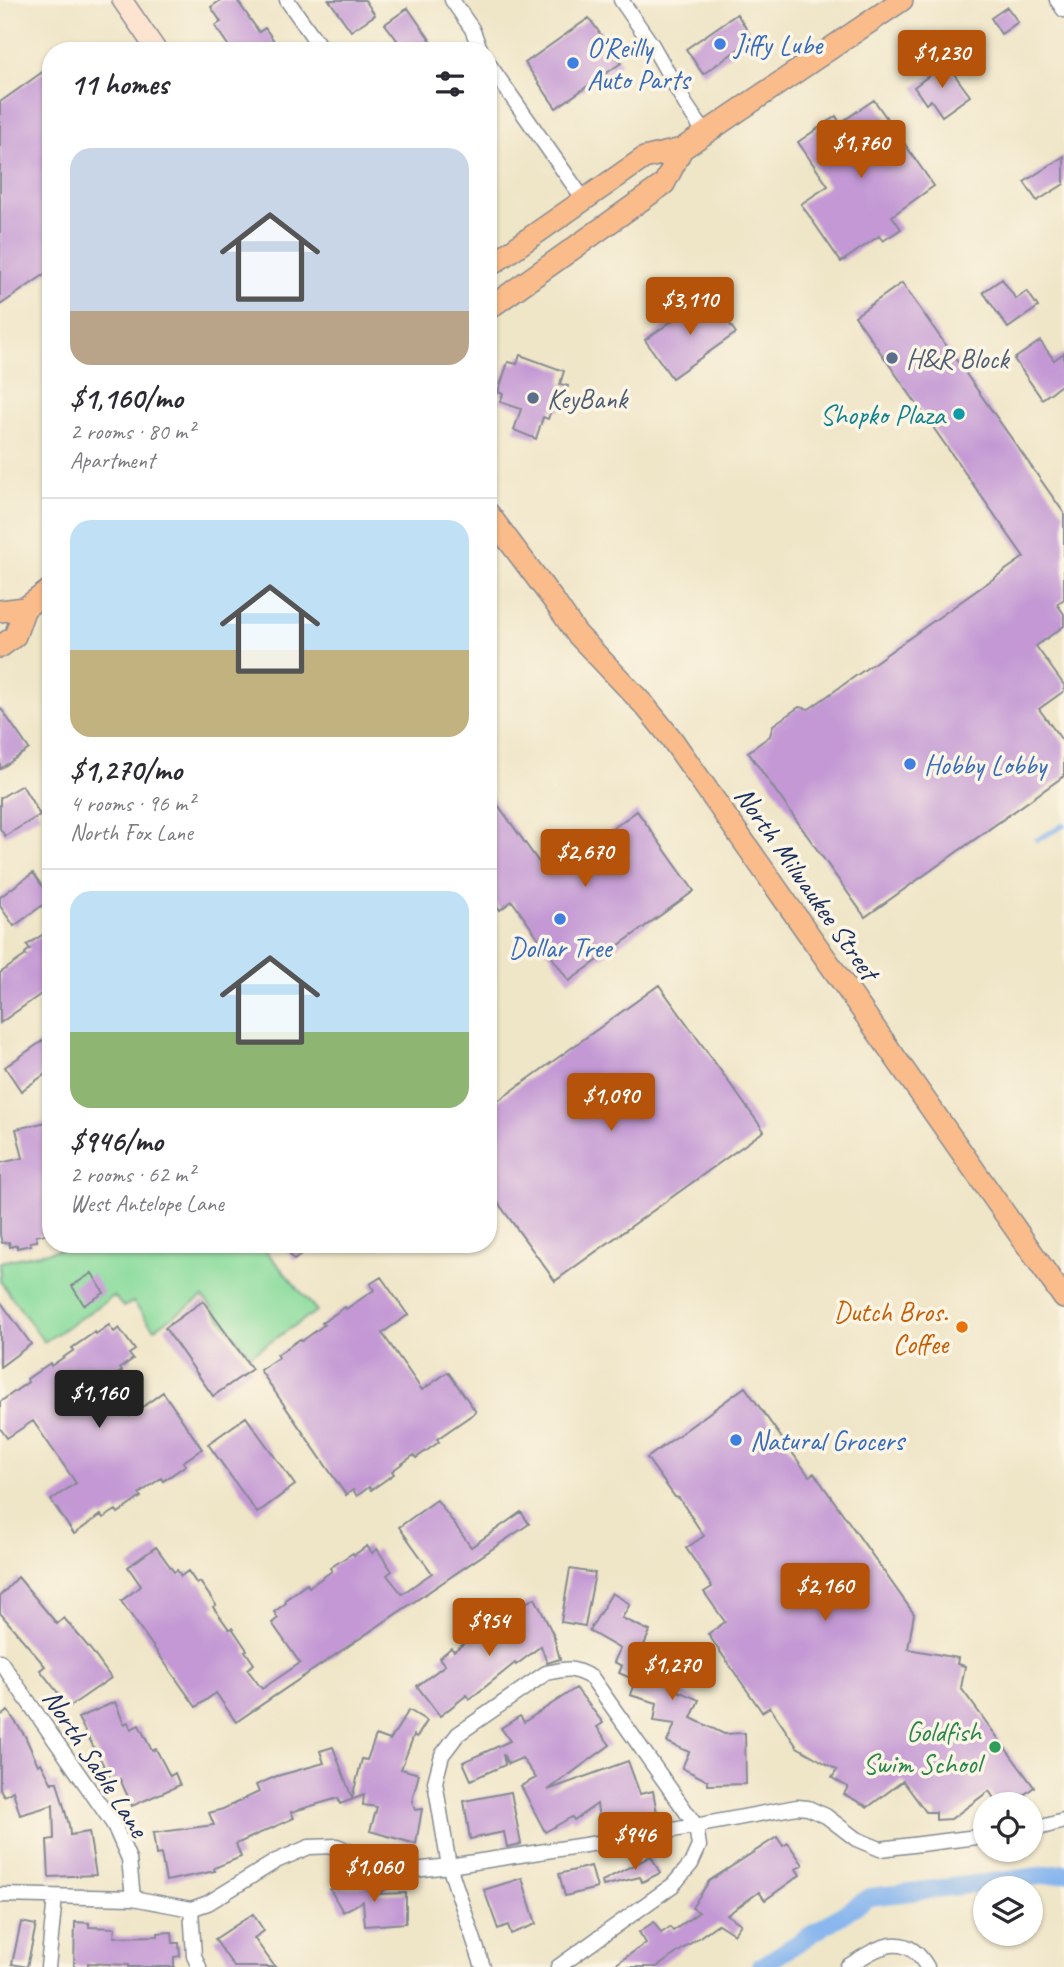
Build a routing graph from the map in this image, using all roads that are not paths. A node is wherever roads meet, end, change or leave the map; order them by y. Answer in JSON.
{"nodes":[{"id":1,"x":122,"y":0,"type":"edge"},
{"id":2,"x":287,"y":0,"type":"edge"},
{"id":3,"x":452,"y":0,"type":"edge"},
{"id":4,"x":621,"y":0,"type":"edge"},
{"id":5,"x":902,"y":0,"type":"edge"},
{"id":6,"x":1057,"y":0,"type":"edge"},
{"id":7,"x":1064,"y":10,"type":"edge"},
{"id":8,"x":151,"y":42,"type":"edge"},
{"id":9,"x":317,"y":42,"type":"edge"},
{"id":10,"x":477,"y":42,"type":"edge"},
{"id":11,"x":497,"y":76,"type":"edge"},
{"id":12,"x":705,"y":133,"type":"junction"},
{"id":13,"x":682,"y":149,"type":"junction"},
{"id":14,"x":584,"y":200,"type":"junction"},
{"id":15,"x":497,"y":261,"type":"edge"},
{"id":16,"x":497,"y":303,"type":"edge"},
{"id":17,"x":497,"y":525,"type":"edge"},
{"id":18,"x":42,"y":596,"type":"edge"},
{"id":19,"x":25,"y":608,"type":"junction"},
{"id":20,"x":0,"y":611,"type":"edge"},
{"id":21,"x":0,"y":647,"type":"edge"},
{"id":22,"x":1064,"y":1298,"type":"edge"},
{"id":23,"x":0,"y":1661,"type":"edge"},
{"id":24,"x":1064,"y":1821,"type":"edge"},
{"id":25,"x":696,"y":1826,"type":"junction"},
{"id":26,"x":1043,"y":1827,"type":"edge"},
{"id":27,"x":973,"y":1837,"type":"edge"},
{"id":28,"x":449,"y":1866,"type":"junction"},
{"id":29,"x":0,"y":1895,"type":"edge"},
{"id":30,"x":55,"y":1897,"type":"junction"},
{"id":31,"x":133,"y":1898,"type":"junction"},
{"id":32,"x":191,"y":1909,"type":"junction"},
{"id":33,"x":48,"y":1967,"type":"edge"},
{"id":34,"x":199,"y":1967,"type":"edge"},
{"id":35,"x":483,"y":1967,"type":"edge"},
{"id":36,"x":558,"y":1967,"type":"edge"},
{"id":37,"x":847,"y":1967,"type":"edge"},
{"id":38,"x":927,"y":1967,"type":"edge"}],
"edges":[{"from":1,"to":8,"type":"main road"},
{"from":2,"to":9,"type":"street"},
{"from":3,"to":10,"type":"street"},
{"from":4,"to":12,"type":"street"},
{"from":5,"to":12,"type":"main road"},
{"from":6,"to":7,"type":"street"},
{"from":11,"to":14,"type":"street"},
{"from":12,"to":13,"type":"main road"},
{"from":13,"to":14,"type":"main road"},
{"from":13,"to":16,"type":"main road"},
{"from":14,"to":15,"type":"main road"},
{"from":17,"to":22,"type":"main road","name":"North Milwaukee Street"},
{"from":18,"to":19,"type":"main road"},
{"from":19,"to":20,"type":"main road"},
{"from":19,"to":21,"type":"main road"},
{"from":23,"to":31,"type":"street","name":"North Sable Lane"},
{"from":24,"to":26,"type":"street"},
{"from":25,"to":27,"type":"street"},
{"from":25,"to":28,"type":"street"},
{"from":25,"to":28,"type":"street"},
{"from":25,"to":36,"type":"street"},
{"from":28,"to":32,"type":"street"},
{"from":28,"to":35,"type":"street"},
{"from":29,"to":30,"type":"street"},
{"from":30,"to":31,"type":"street"},
{"from":30,"to":33,"type":"street"},
{"from":31,"to":32,"type":"street"},
{"from":32,"to":34,"type":"street"},
{"from":37,"to":38,"type":"street"}]}
